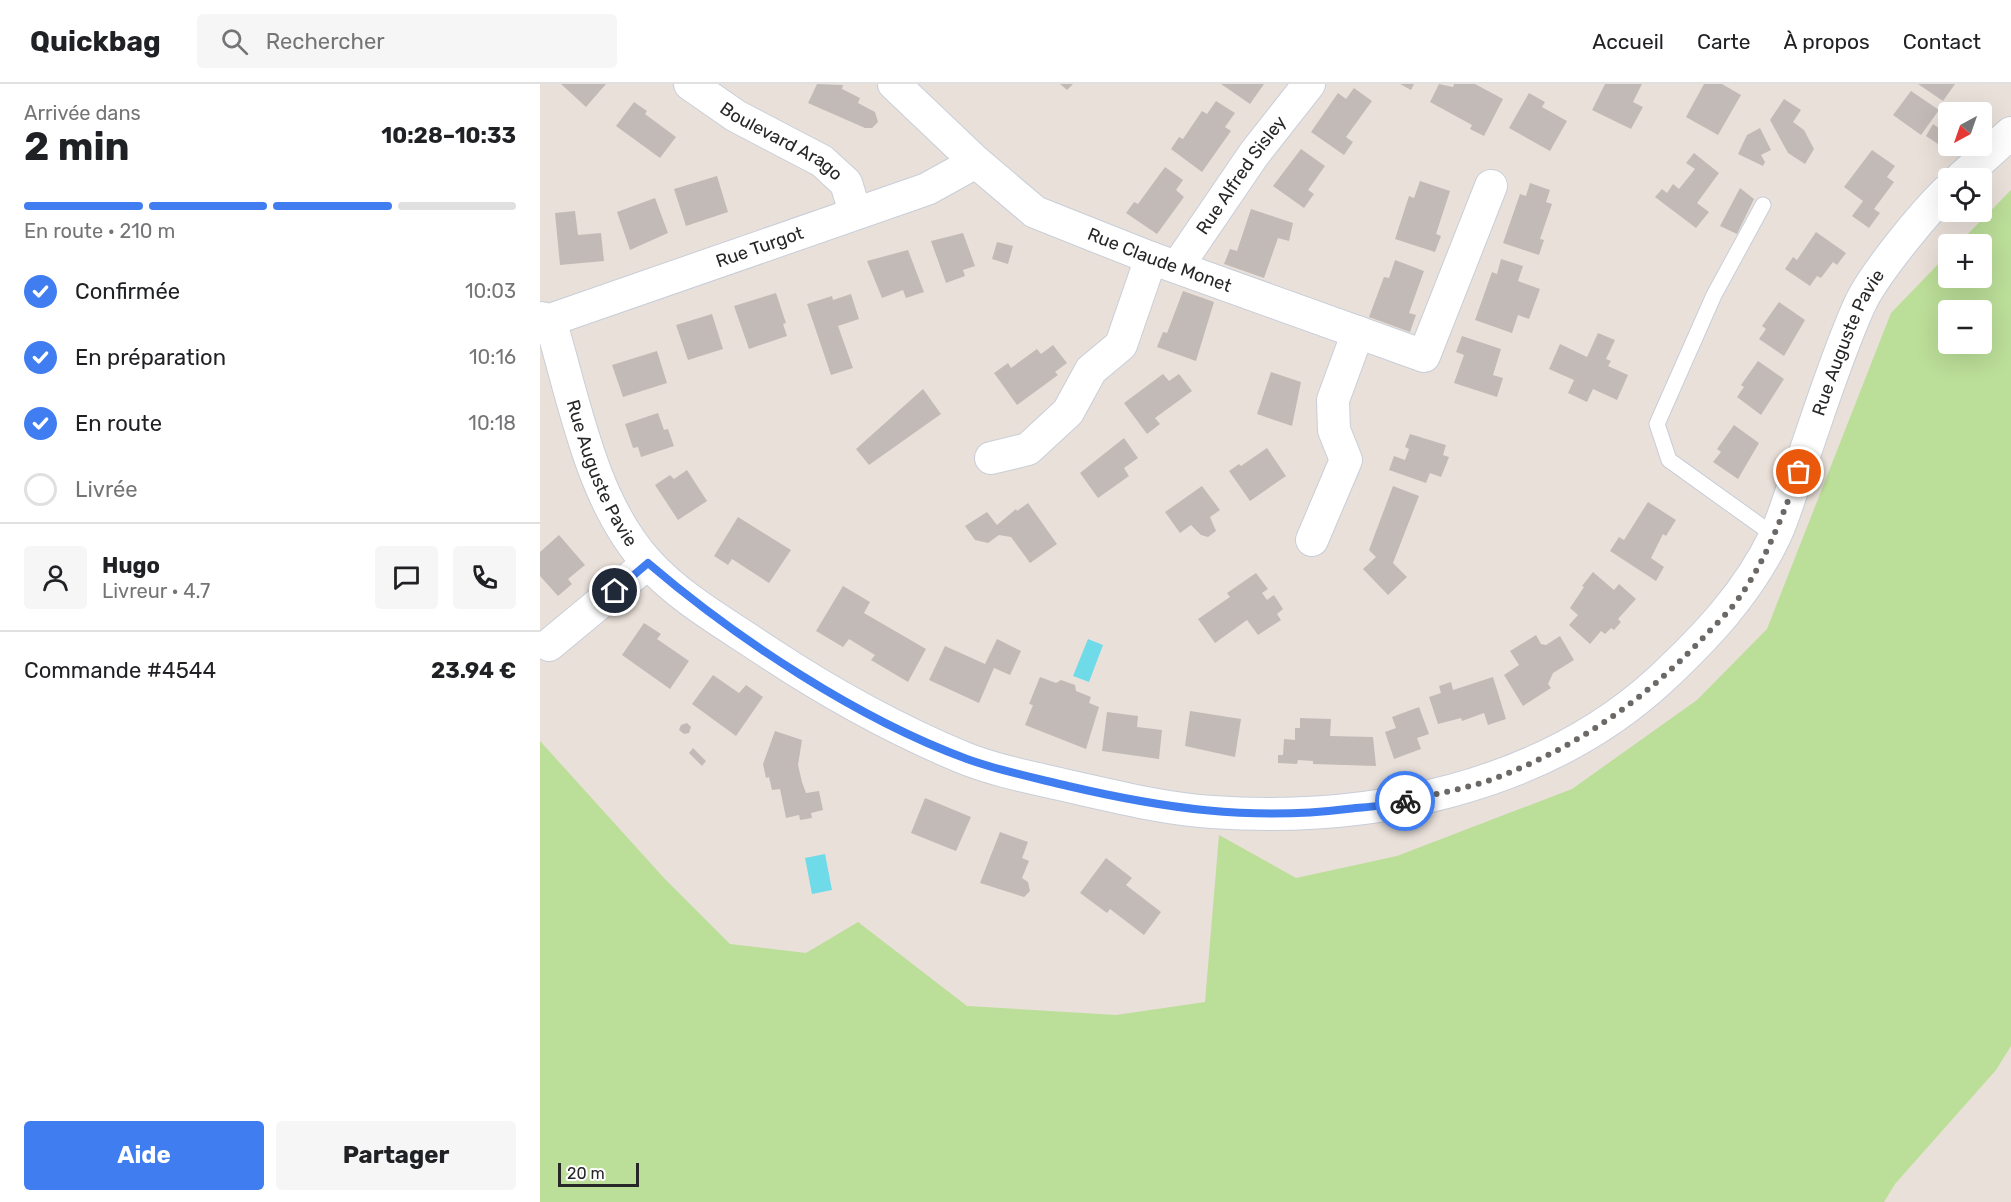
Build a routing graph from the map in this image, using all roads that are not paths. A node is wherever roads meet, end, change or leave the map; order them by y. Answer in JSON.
{"nodes":[{"id":1,"x":690,"y":84,"type":"edge"},
{"id":2,"x":894,"y":84,"type":"edge"},
{"id":3,"x":1309,"y":84,"type":"edge"},
{"id":4,"x":2011,"y":133,"type":"edge"},
{"id":5,"x":976,"y":162,"type":"junction"},
{"id":6,"x":1972,"y":168,"type":"edge"},
{"id":7,"x":1491,"y":186,"type":"dead end"},
{"id":8,"x":1938,"y":202,"type":"edge"},
{"id":9,"x":1763,"y":206,"type":"dead end"},
{"id":10,"x":855,"y":212,"type":"junction"},
{"id":11,"x":1164,"y":263,"type":"junction"},
{"id":12,"x":545,"y":319,"type":"edge"},
{"id":13,"x":1358,"y":332,"type":"junction"},
{"id":14,"x":991,"y":458,"type":"dead end"},
{"id":15,"x":1775,"y":536,"type":"junction"},
{"id":16,"x":1312,"y":540,"type":"dead end"},
{"id":17,"x":648,"y":563,"type":"junction"},
{"id":18,"x":549,"y":645,"type":"dead end"}],
"edges":[{"from":1,"to":10,"type":"street","name":"Boulevard Arago"},
{"from":2,"to":5,"type":"street","name":"Rue Claude Monet"},
{"from":3,"to":11,"type":"street","name":"Rue Alfred Sisley"},
{"from":4,"to":6,"type":"street"},
{"from":5,"to":10,"type":"street","name":"Rue Turgot"},
{"from":5,"to":11,"type":"street","name":"Rue Claude Monet"},
{"from":7,"to":13,"type":"street","name":"Rue Claude Monet"},
{"from":8,"to":15,"type":"street","name":"Rue Auguste Pavie"},
{"from":9,"to":15,"type":"lane"},
{"from":10,"to":12,"type":"street","name":"Rue Turgot"},
{"from":11,"to":13,"type":"street","name":"Rue Claude Monet"},
{"from":11,"to":14,"type":"street","name":"Rue Alfred Sisley"},
{"from":12,"to":17,"type":"street","name":"Rue Auguste Pavie"},
{"from":13,"to":16,"type":"street"},
{"from":15,"to":17,"type":"street","name":"Rue Auguste Pavie"},
{"from":17,"to":18,"type":"street"}]}
